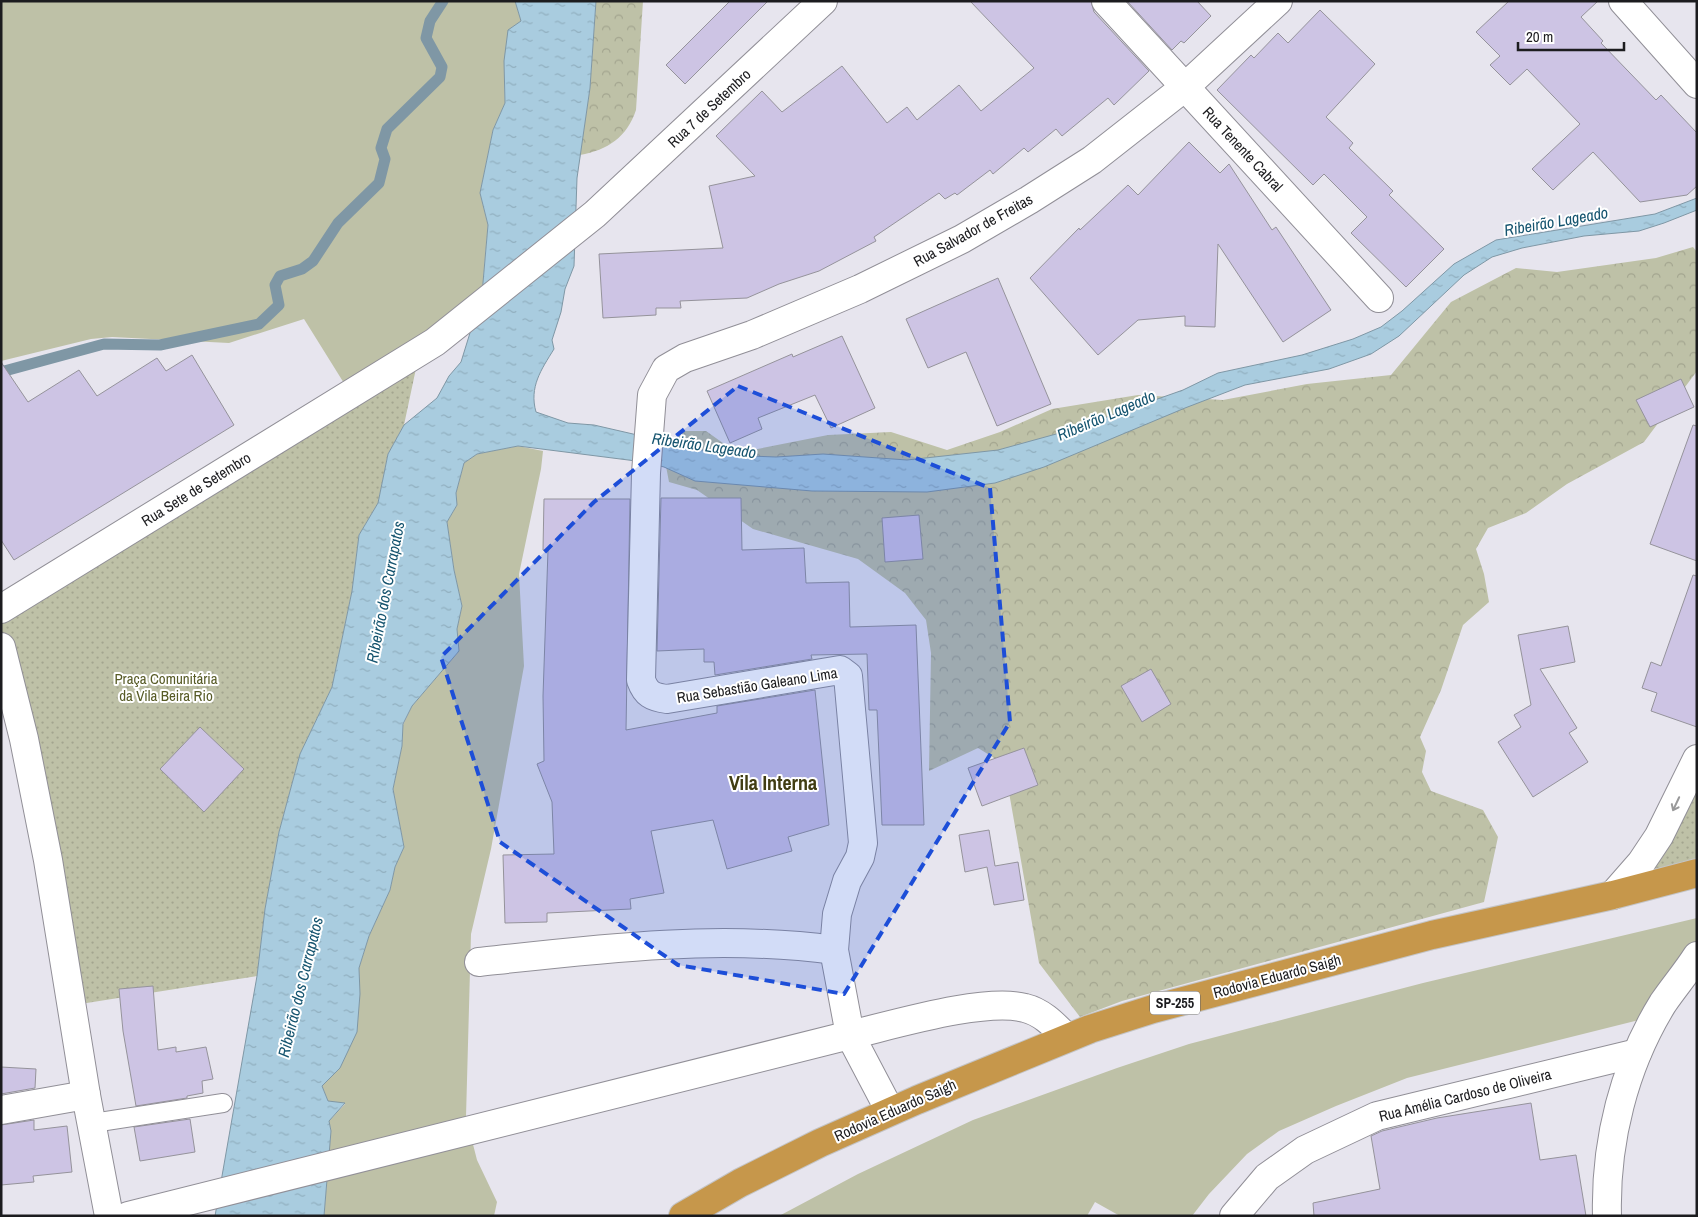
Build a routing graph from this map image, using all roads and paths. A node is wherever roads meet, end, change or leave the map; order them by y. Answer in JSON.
{"nodes":[{"id":1,"x":823,"y":1,"type":"edge"},
{"id":2,"x":1106,"y":1,"type":"edge"},
{"id":3,"x":1278,"y":1,"type":"edge"},
{"id":4,"x":1623,"y":1,"type":"edge"},
{"id":5,"x":1697,"y":84,"type":"edge"},
{"id":6,"x":1185,"y":87,"type":"junction"},
{"id":7,"x":1379,"y":298,"type":"dead end"},
{"id":8,"x":466,"y":317,"type":"joint"},
{"id":9,"x":652,"y":411,"type":"joint"},
{"id":10,"x":1,"y":609,"type":"edge"},
{"id":11,"x":1,"y":647,"type":"edge"},
{"id":12,"x":1697,"y":760,"type":"edge"},
{"id":13,"x":1697,"y":873,"type":"edge"},
{"id":14,"x":1613,"y":896,"type":"junction"},
{"id":15,"x":834,"y":950,"type":"junction"},
{"id":16,"x":1697,"y":956,"type":"edge"},
{"id":17,"x":479,"y":962,"type":"dead end"},
{"id":18,"x":850,"y":1035,"type":"junction"},
{"id":19,"x":1066,"y":1037,"type":"junction"},
{"id":20,"x":1637,"y":1053,"type":"junction"},
{"id":21,"x":86,"y":1095,"type":"junction"},
{"id":22,"x":223,"y":1103,"type":"dead end"},
{"id":23,"x":1,"y":1110,"type":"edge"},
{"id":24,"x":890,"y":1111,"type":"junction"},
{"id":25,"x":93,"y":1123,"type":"junction"},
{"id":26,"x":109,"y":1216,"type":"edge"},
{"id":27,"x":128,"y":1216,"type":"edge"},
{"id":28,"x":683,"y":1216,"type":"edge"},
{"id":29,"x":1234,"y":1216,"type":"edge"},
{"id":30,"x":1607,"y":1216,"type":"edge"}],
"edges":[{"from":1,"to":8,"type":"street","name":"Rua 7 de Setembro"},
{"from":2,"to":6,"type":"street","name":"Rua Tenente Cabral"},
{"from":3,"to":6,"type":"street","name":"Rua Salvador de Freitas"},
{"from":4,"to":5,"type":"street"},
{"from":6,"to":7,"type":"street","name":"Rua Tenente Cabral"},
{"from":6,"to":9,"type":"street","name":"Rua Salvador de Freitas"},
{"from":8,"to":10,"type":"street","name":"Rua Sete de Setembro"},
{"from":9,"to":15,"type":"street","name":"Rua Sebastião Galeano Lima"},
{"from":11,"to":21,"type":"street"},
{"from":12,"to":14,"type":"street","one_way":true},
{"from":13,"to":14,"type":"highway","name":"Rodovia Eduardo Saigh","number":"SP-255"},
{"from":14,"to":19,"type":"highway","name":"Rodovia Eduardo Saigh","number":"SP-255"},
{"from":15,"to":17,"type":"street"},
{"from":15,"to":18,"type":"street","name":"Rua Sebastião Galeano Lima"},
{"from":16,"to":20,"type":"street"},
{"from":18,"to":19,"type":"street"},
{"from":18,"to":24,"type":"street","name":"Rua Sebastião Galeano Lima"},
{"from":18,"to":27,"type":"street"},
{"from":19,"to":24,"type":"highway","name":"Rodovia Eduardo Saigh","number":"SP-255"},
{"from":20,"to":29,"type":"street","name":"Rua Amélia Cardoso de Oliveira"},
{"from":20,"to":30,"type":"street"},
{"from":21,"to":23,"type":"street"},
{"from":21,"to":25,"type":"street"},
{"from":22,"to":25,"type":"lane"},
{"from":24,"to":28,"type":"highway","name":"Rodovia Eduardo Saigh","number":"SP-255"},
{"from":25,"to":26,"type":"street"}]}
